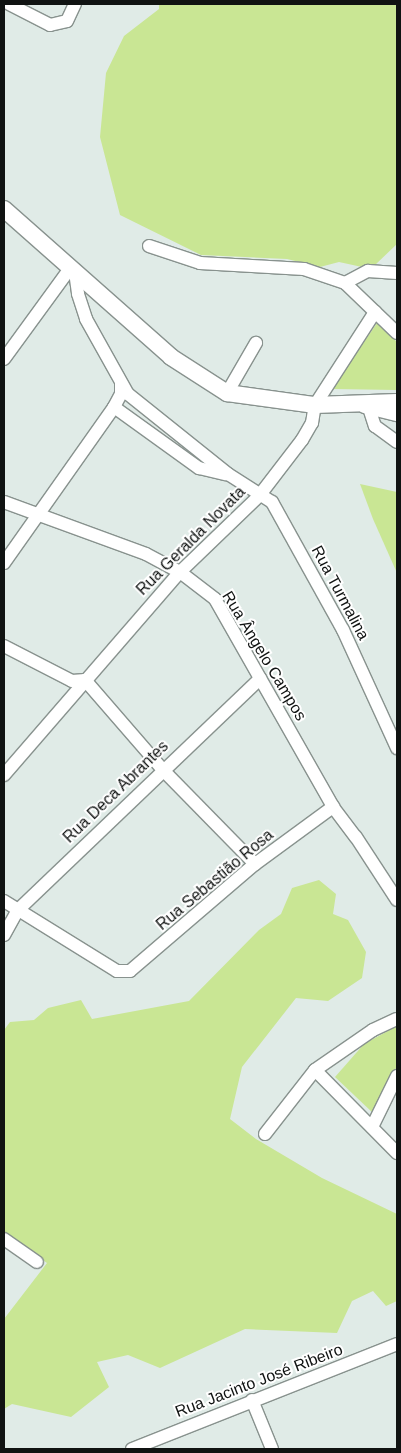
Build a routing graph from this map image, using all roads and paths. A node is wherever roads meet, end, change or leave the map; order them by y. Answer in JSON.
{"nodes":[{"id":1,"x":9,"y":4,"type":"edge"},
{"id":2,"x":75,"y":4,"type":"edge"},
{"id":3,"x":6,"y":216,"type":"edge"},
{"id":4,"x":149,"y":246,"type":"dead end"},
{"id":5,"x":73,"y":270,"type":"junction"},
{"id":6,"x":397,"y":273,"type":"edge"},
{"id":7,"x":345,"y":284,"type":"junction"},
{"id":8,"x":375,"y":312,"type":"junction"},
{"id":9,"x":397,"y":333,"type":"edge"},
{"id":10,"x":256,"y":344,"type":"dead end"},
{"id":11,"x":4,"y":359,"type":"edge"},
{"id":12,"x":125,"y":388,"type":"junction"},
{"id":13,"x":227,"y":393,"type":"junction"},
{"id":14,"x":397,"y":402,"type":"edge"},
{"id":15,"x":316,"y":405,"type":"junction"},
{"id":16,"x":362,"y":406,"type":"junction"},
{"id":17,"x":114,"y":407,"type":"junction"},
{"id":18,"x":397,"y":415,"type":"edge"},
{"id":19,"x":397,"y":442,"type":"edge"},
{"id":20,"x":228,"y":474,"type":"junction"},
{"id":21,"x":259,"y":496,"type":"junction"},
{"id":22,"x":4,"y":502,"type":"edge"},
{"id":23,"x":40,"y":514,"type":"junction"},
{"id":24,"x":4,"y":564,"type":"edge"},
{"id":25,"x":180,"y":572,"type":"junction"},
{"id":26,"x":4,"y":646,"type":"edge"},
{"id":27,"x":260,"y":679,"type":"junction"},
{"id":28,"x":85,"y":680,"type":"junction"},
{"id":29,"x":397,"y":748,"type":"edge"},
{"id":30,"x":162,"y":769,"type":"junction"},
{"id":31,"x":4,"y":775,"type":"edge"},
{"id":32,"x":333,"y":808,"type":"junction"},
{"id":33,"x":256,"y":864,"type":"junction"},
{"id":34,"x":397,"y":900,"type":"edge"},
{"id":35,"x":4,"y":901,"type":"edge"},
{"id":36,"x":18,"y":910,"type":"junction"},
{"id":37,"x":4,"y":934,"type":"edge"},
{"id":38,"x":397,"y":1019,"type":"edge"},
{"id":39,"x":315,"y":1070,"type":"junction"},
{"id":40,"x":397,"y":1076,"type":"edge"},
{"id":41,"x":372,"y":1127,"type":"junction"},
{"id":42,"x":264,"y":1134,"type":"dead end"},
{"id":43,"x":397,"y":1153,"type":"edge"},
{"id":44,"x":4,"y":1239,"type":"edge"},
{"id":45,"x":37,"y":1262,"type":"dead end"},
{"id":46,"x":397,"y":1344,"type":"edge"},
{"id":47,"x":252,"y":1400,"type":"junction"},
{"id":48,"x":132,"y":1449,"type":"edge"},
{"id":49,"x":272,"y":1449,"type":"edge"}],
"edges":[{"from":1,"to":2,"type":"street"},
{"from":3,"to":5,"type":"main road"},
{"from":4,"to":7,"type":"street"},
{"from":5,"to":11,"type":"street"},
{"from":5,"to":12,"type":"street","name":"Rua Turmalina"},
{"from":5,"to":13,"type":"main road"},
{"from":6,"to":7,"type":"street"},
{"from":7,"to":8,"type":"street"},
{"from":8,"to":9,"type":"street"},
{"from":8,"to":15,"type":"street","name":"Rua Geralda Novata"},
{"from":10,"to":13,"type":"street"},
{"from":12,"to":17,"type":"street"},
{"from":12,"to":20,"type":"street","name":"Rua Turmalina"},
{"from":13,"to":15,"type":"main road"},
{"from":14,"to":16,"type":"main road"},
{"from":15,"to":16,"type":"main road"},
{"from":15,"to":21,"type":"street","name":"Rua Geralda Novata"},
{"from":16,"to":18,"type":"street"},
{"from":16,"to":19,"type":"street"},
{"from":17,"to":20,"type":"street","name":"Rua Turmalina"},
{"from":17,"to":23,"type":"street"},
{"from":20,"to":21,"type":"street","name":"Rua Turmalina"},
{"from":21,"to":25,"type":"street","name":"Rua Geralda Novata"},
{"from":21,"to":29,"type":"street","name":"Rua Turmalina"},
{"from":22,"to":23,"type":"street","name":"Rua Ângelo Campos"},
{"from":23,"to":24,"type":"street"},
{"from":23,"to":25,"type":"street","name":"Rua Ângelo Campos"},
{"from":25,"to":27,"type":"street","name":"Rua Ângelo Campos"},
{"from":25,"to":28,"type":"street","name":"Rua Geralda Novata"},
{"from":26,"to":28,"type":"street"},
{"from":27,"to":30,"type":"street","name":"Rua Deca Abrantes"},
{"from":27,"to":32,"type":"street","name":"Rua Ângelo Campos"},
{"from":28,"to":30,"type":"street"},
{"from":28,"to":31,"type":"street","name":"Rua Geralda Novata"},
{"from":30,"to":33,"type":"street"},
{"from":30,"to":36,"type":"street","name":"Rua Deca Abrantes"},
{"from":32,"to":33,"type":"street","name":"Rua Sebastião Rosa"},
{"from":32,"to":34,"type":"street","name":"Rua Ângelo Campos"},
{"from":33,"to":36,"type":"street","name":"Rua Sebastião Rosa"},
{"from":35,"to":36,"type":"street"},
{"from":36,"to":37,"type":"street","name":"Rua Deca Abrantes"},
{"from":38,"to":39,"type":"street"},
{"from":39,"to":41,"type":"street"},
{"from":39,"to":42,"type":"street"},
{"from":40,"to":41,"type":"street"},
{"from":41,"to":43,"type":"street"},
{"from":44,"to":45,"type":"street"},
{"from":46,"to":47,"type":"street","name":"Rua Jacinto José Ribeiro"},
{"from":47,"to":48,"type":"street","name":"Rua Jacinto José Ribeiro"},
{"from":47,"to":49,"type":"street"}]}
